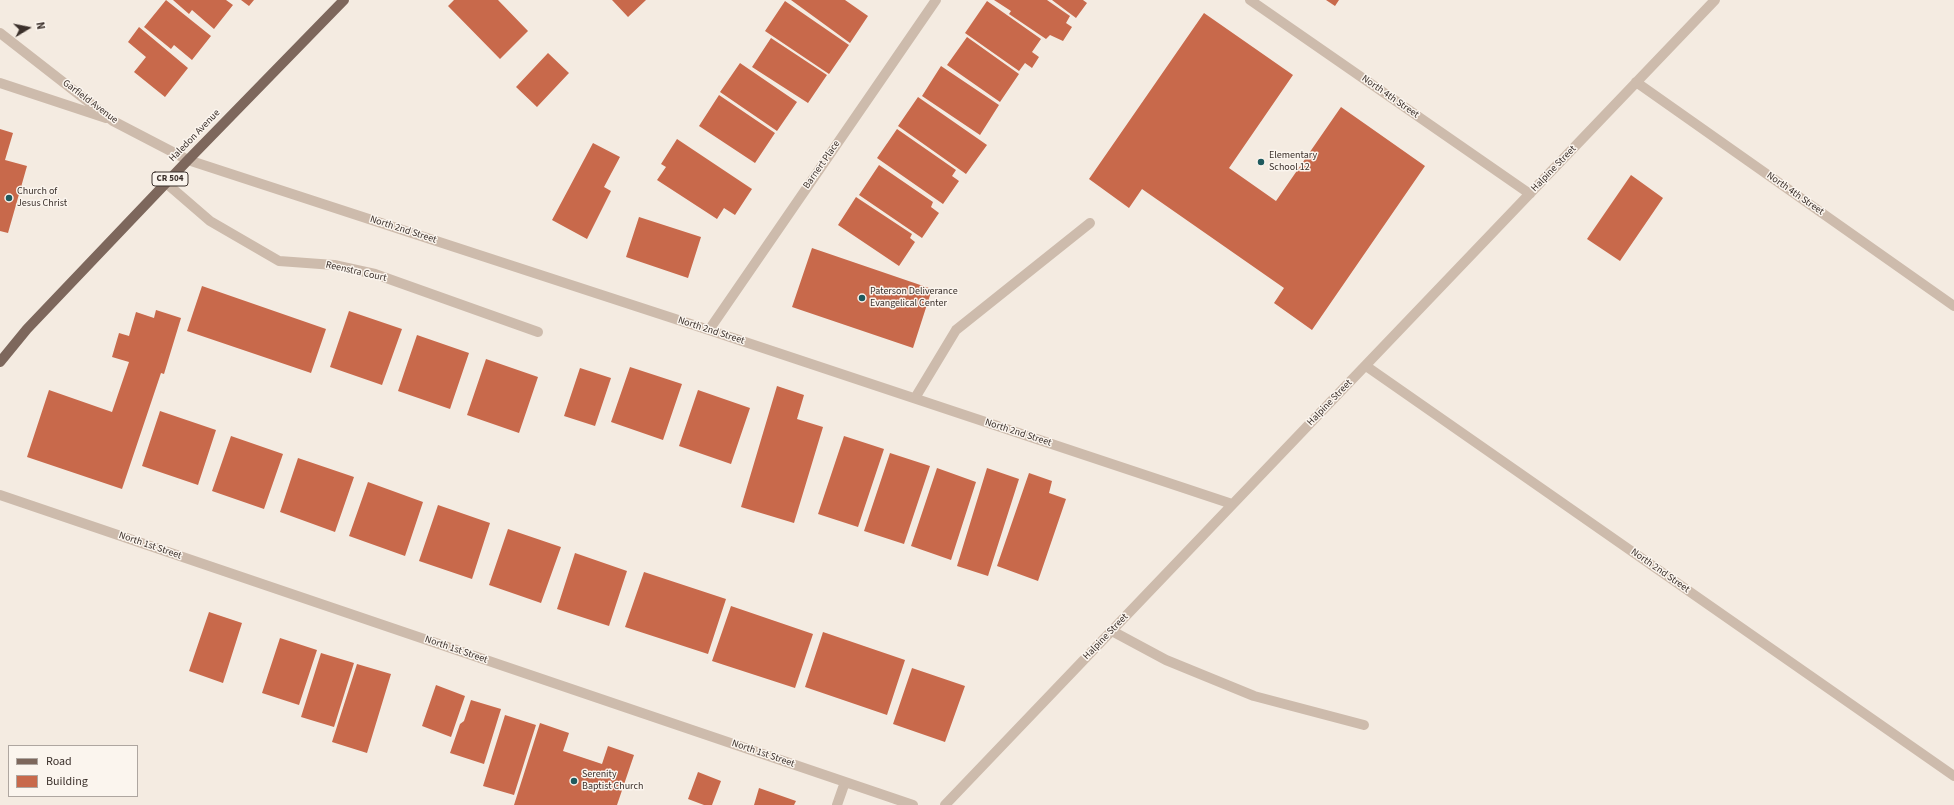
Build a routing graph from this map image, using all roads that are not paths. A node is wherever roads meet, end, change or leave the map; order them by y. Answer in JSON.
{"nodes":[{"id":1,"x":344,"y":0,"type":"edge"},
{"id":2,"x":936,"y":0,"type":"edge"},
{"id":3,"x":1250,"y":0,"type":"edge"},
{"id":4,"x":1715,"y":0,"type":"edge"},
{"id":5,"x":0,"y":33,"type":"edge"},
{"id":6,"x":1636,"y":82,"type":"junction"},
{"id":7,"x":0,"y":83,"type":"edge"},
{"id":8,"x":113,"y":121,"type":"junction"},
{"id":9,"x":188,"y":160,"type":"junction"},
{"id":10,"x":166,"y":183,"type":"junction"},
{"id":11,"x":1530,"y":194,"type":"junction"},
{"id":12,"x":1090,"y":223,"type":"dead end"},
{"id":13,"x":1954,"y":306,"type":"edge"},
{"id":14,"x":709,"y":330,"type":"junction"},
{"id":15,"x":538,"y":332,"type":"dead end"},
{"id":16,"x":0,"y":362,"type":"edge"},
{"id":17,"x":1366,"y":366,"type":"junction"},
{"id":18,"x":915,"y":398,"type":"junction"},
{"id":19,"x":0,"y":495,"type":"edge"},
{"id":20,"x":1232,"y":504,"type":"junction"},
{"id":21,"x":1112,"y":631,"type":"junction"},
{"id":22,"x":1364,"y":726,"type":"dead end"},
{"id":23,"x":1954,"y":776,"type":"edge"},
{"id":24,"x":845,"y":782,"type":"junction"},
{"id":25,"x":837,"y":805,"type":"edge"},
{"id":26,"x":913,"y":805,"type":"edge"},
{"id":27,"x":945,"y":805,"type":"edge"}],
"edges":[{"from":1,"to":9,"type":"main road","name":"Haledon Avenue","number":"CR 504"},
{"from":2,"to":14,"type":"street","name":"Barnert Place"},
{"from":3,"to":11,"type":"street","name":"North 4th Street"},
{"from":4,"to":6,"type":"street","name":"Halpine Street"},
{"from":5,"to":8,"type":"street","name":"Garfield Avenue"},
{"from":6,"to":11,"type":"street","name":"Halpine Street"},
{"from":6,"to":13,"type":"street","name":"North 4th Street"},
{"from":7,"to":8,"type":"street"},
{"from":8,"to":9,"type":"street","name":"Garfield Avenue"},
{"from":9,"to":10,"type":"main road","name":"Haledon Avenue","number":"CR 504"},
{"from":9,"to":14,"type":"street","name":"North 2nd Street"},
{"from":10,"to":15,"type":"street","name":"Reenstra Court"},
{"from":10,"to":16,"type":"main road","name":"Haledon Avenue","number":"CR 504"},
{"from":11,"to":17,"type":"street","name":"Halpine Street"},
{"from":12,"to":18,"type":"street"},
{"from":14,"to":18,"type":"street","name":"North 2nd Street"},
{"from":17,"to":20,"type":"street","name":"Halpine Street"},
{"from":17,"to":23,"type":"street","name":"North 2nd Street"},
{"from":18,"to":20,"type":"street","name":"North 2nd Street"},
{"from":19,"to":24,"type":"street","name":"North 1st Street"},
{"from":20,"to":21,"type":"street","name":"Halpine Street"},
{"from":21,"to":22,"type":"street"},
{"from":21,"to":27,"type":"street","name":"Halpine Street"},
{"from":24,"to":25,"type":"street"},
{"from":24,"to":26,"type":"street","name":"North 1st Street"}]}
